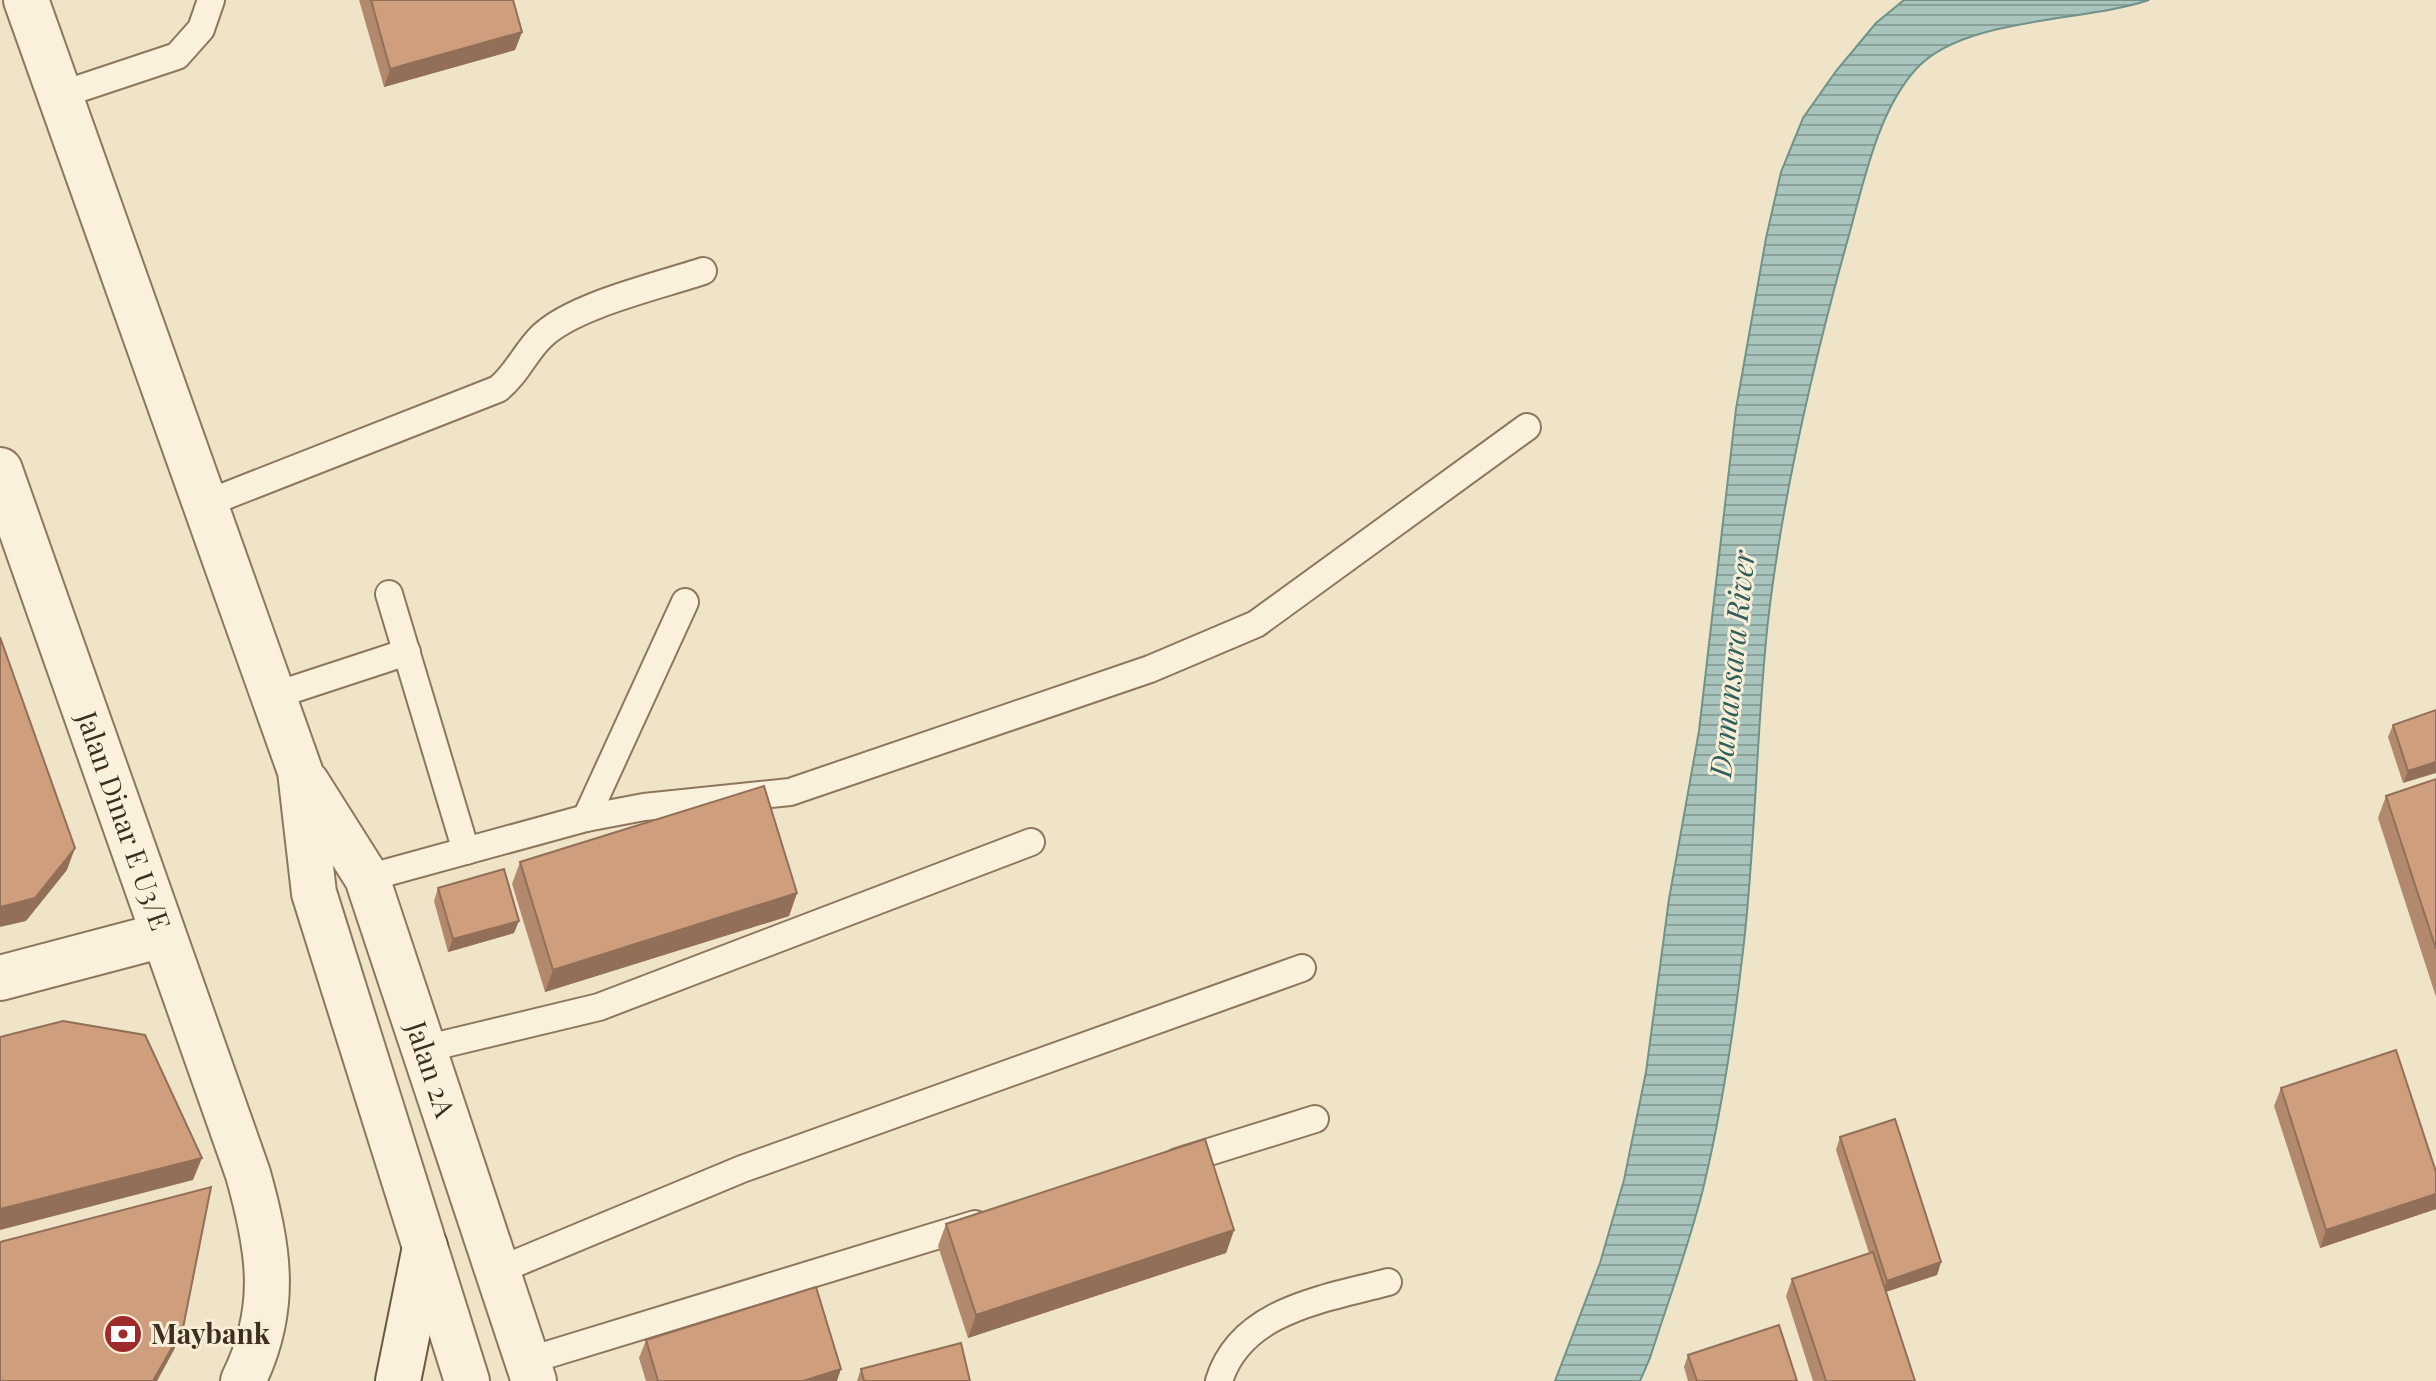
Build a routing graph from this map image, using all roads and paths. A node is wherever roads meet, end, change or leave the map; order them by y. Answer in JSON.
{"nodes":[{"id":1,"x":26,"y":0,"type":"edge"},
{"id":2,"x":211,"y":0,"type":"edge"},
{"id":3,"x":60,"y":95,"type":"junction"},
{"id":4,"x":703,"y":271,"type":"dead end"},
{"id":5,"x":1527,"y":427,"type":"dead end"},
{"id":6,"x":0,"y":470,"type":"edge"},
{"id":7,"x":205,"y":504,"type":"junction"},
{"id":8,"x":389,"y":594,"type":"dead end"},
{"id":9,"x":685,"y":602,"type":"dead end"},
{"id":10,"x":407,"y":652,"type":"junction"},
{"id":11,"x":273,"y":696,"type":"junction"},
{"id":12,"x":300,"y":771,"type":"junction"},
{"id":13,"x":586,"y":818,"type":"junction"},
{"id":14,"x":1031,"y":842,"type":"dead end"},
{"id":15,"x":466,"y":851,"type":"junction"},
{"id":16,"x":367,"y":878,"type":"junction"},
{"id":17,"x":163,"y":935,"type":"junction"},
{"id":18,"x":1302,"y":968,"type":"dead end"},
{"id":19,"x":0,"y":978,"type":"edge"},
{"id":20,"x":424,"y":1049,"type":"junction"},
{"id":21,"x":1315,"y":1119,"type":"dead end"},
{"id":22,"x":1149,"y":1171,"type":"edge"},
{"id":23,"x":997,"y":1217,"type":"edge"},
{"id":24,"x":425,"y":1247,"type":"junction"},
{"id":25,"x":497,"y":1271,"type":"junction"},
{"id":26,"x":1388,"y":1282,"type":"dead end"},
{"id":27,"x":531,"y":1371,"type":"edge"},
{"id":28,"x":243,"y":1381,"type":"edge"},
{"id":29,"x":398,"y":1381,"type":"edge"},
{"id":30,"x":467,"y":1381,"type":"edge"},
{"id":31,"x":1219,"y":1381,"type":"edge"}],
"edges":[{"from":1,"to":3,"type":"street"},
{"from":2,"to":3,"type":"lane"},
{"from":3,"to":7,"type":"street"},
{"from":4,"to":7,"type":"lane"},
{"from":5,"to":13,"type":"lane"},
{"from":6,"to":17,"type":"street","name":"Jalan Dinar E U3/E"},
{"from":7,"to":11,"type":"street"},
{"from":8,"to":10,"type":"lane"},
{"from":9,"to":13,"type":"lane"},
{"from":10,"to":11,"type":"lane"},
{"from":10,"to":15,"type":"lane"},
{"from":11,"to":12,"type":"street"},
{"from":12,"to":16,"type":"street","name":"Jalan 2A"},
{"from":12,"to":24,"type":"street"},
{"from":13,"to":15,"type":"lane"},
{"from":14,"to":20,"type":"lane"},
{"from":15,"to":16,"type":"lane"},
{"from":16,"to":20,"type":"street","name":"Jalan 2A"},
{"from":17,"to":19,"type":"street"},
{"from":17,"to":28,"type":"street","name":"Jalan Dinar E U3/E"},
{"from":18,"to":25,"type":"lane"},
{"from":20,"to":25,"type":"street","name":"Jalan 2A"},
{"from":21,"to":22,"type":"lane"},
{"from":23,"to":27,"type":"lane"},
{"from":24,"to":29,"type":"street"},
{"from":24,"to":30,"type":"street"},
{"from":25,"to":27,"type":"street","name":"Jalan 2A"},
{"from":26,"to":31,"type":"lane"}]}
